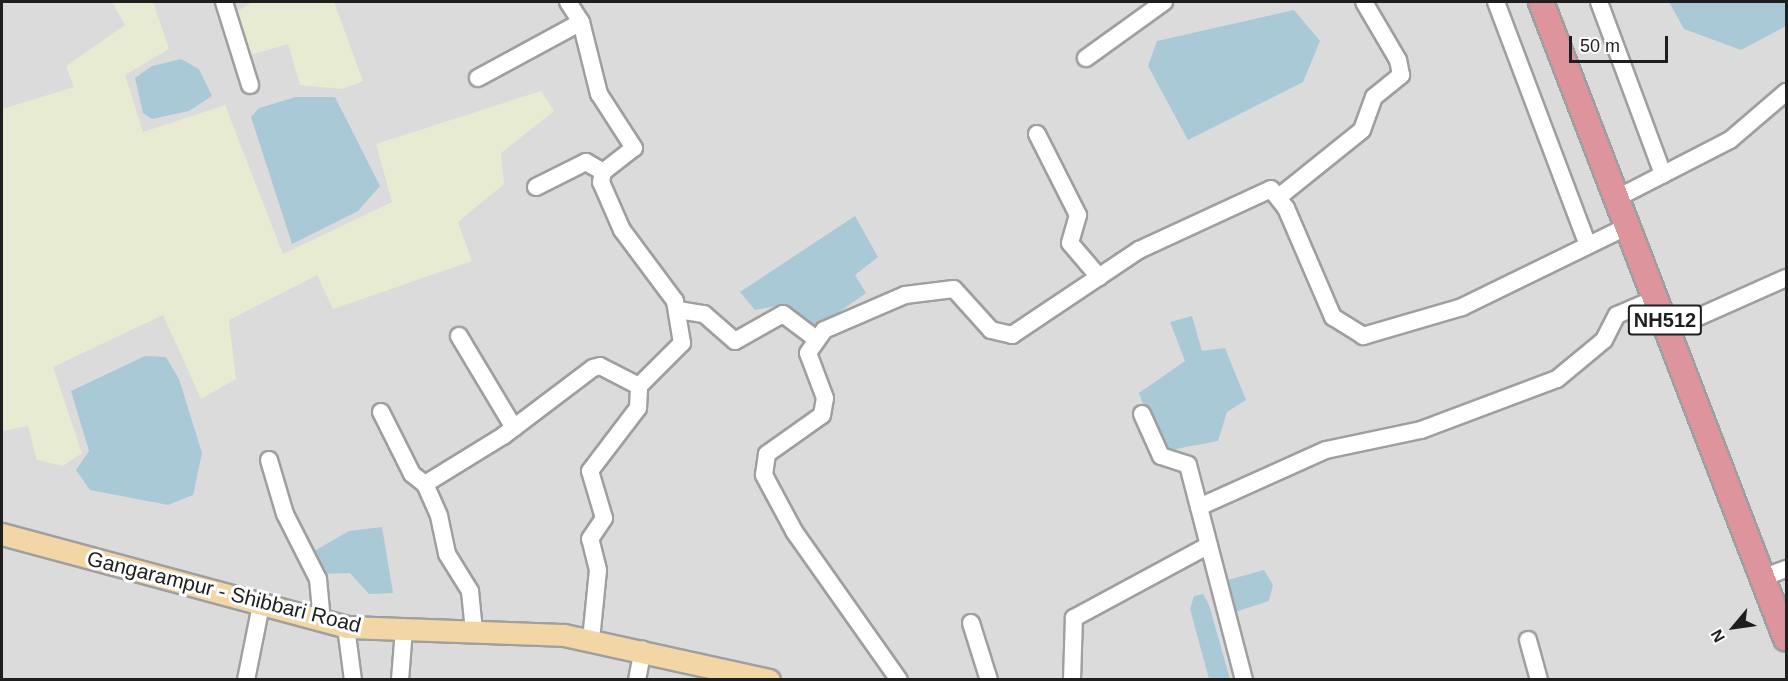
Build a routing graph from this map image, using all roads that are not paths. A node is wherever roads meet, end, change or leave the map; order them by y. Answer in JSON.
{"nodes":[{"id":1,"x":224,"y":2,"type":"edge"},
{"id":2,"x":568,"y":2,"type":"edge"},
{"id":3,"x":1164,"y":2,"type":"edge"},
{"id":4,"x":1364,"y":2,"type":"edge"},
{"id":5,"x":1496,"y":2,"type":"edge"},
{"id":6,"x":1541,"y":2,"type":"edge"},
{"id":7,"x":1552,"y":2,"type":"edge"},
{"id":8,"x":1599,"y":2,"type":"edge"},
{"id":9,"x":581,"y":22,"type":"junction"},
{"id":10,"x":1086,"y":58,"type":"dead end"},
{"id":11,"x":478,"y":78,"type":"dead end"},
{"id":12,"x":250,"y":85,"type":"dead end"},
{"id":13,"x":1786,"y":92,"type":"edge"},
{"id":14,"x":1037,"y":134,"type":"dead end"},
{"id":15,"x":603,"y":172,"type":"junction"},
{"id":16,"x":1663,"y":174,"type":"junction"},
{"id":17,"x":536,"y":187,"type":"dead end"},
{"id":18,"x":1280,"y":196,"type":"junction"},
{"id":19,"x":1623,"y":196,"type":"junction"},
{"id":20,"x":1630,"y":225,"type":"junction"},
{"id":21,"x":1588,"y":245,"type":"junction"},
{"id":22,"x":1099,"y":277,"type":"junction"},
{"id":23,"x":1786,"y":278,"type":"edge"},
{"id":24,"x":1658,"y":298,"type":"junction"},
{"id":25,"x":678,"y":310,"type":"junction"},
{"id":26,"x":1678,"y":326,"type":"junction"},
{"id":27,"x":459,"y":336,"type":"dead end"},
{"id":28,"x":815,"y":338,"type":"junction"},
{"id":29,"x":639,"y":386,"type":"junction"},
{"id":30,"x":381,"y":412,"type":"dead end"},
{"id":31,"x":1142,"y":414,"type":"dead end"},
{"id":32,"x":514,"y":428,"type":"junction"},
{"id":33,"x":269,"y":460,"type":"dead end"},
{"id":34,"x":425,"y":484,"type":"junction"},
{"id":35,"x":1199,"y":507,"type":"junction"},
{"id":36,"x":2,"y":534,"type":"edge"},
{"id":37,"x":1209,"y":545,"type":"junction"},
{"id":38,"x":1781,"y":571,"type":"edge"},
{"id":39,"x":261,"y":604,"type":"junction"},
{"id":40,"x":1786,"y":605,"type":"edge"},
{"id":41,"x":322,"y":621,"type":"junction"},
{"id":42,"x":971,"y":623,"type":"dead end"},
{"id":43,"x":346,"y":627,"type":"junction"},
{"id":44,"x":404,"y":630,"type":"junction"},
{"id":45,"x":474,"y":631,"type":"junction"},
{"id":46,"x":1786,"y":639,"type":"edge"},
{"id":47,"x":591,"y":640,"type":"junction"},
{"id":48,"x":1528,"y":640,"type":"dead end"},
{"id":49,"x":643,"y":650,"type":"junction"},
{"id":50,"x":246,"y":680,"type":"edge"},
{"id":51,"x":353,"y":680,"type":"edge"},
{"id":52,"x":400,"y":680,"type":"edge"},
{"id":53,"x":637,"y":680,"type":"edge"},
{"id":54,"x":769,"y":680,"type":"edge"},
{"id":55,"x":898,"y":680,"type":"edge"},
{"id":56,"x":989,"y":680,"type":"edge"},
{"id":57,"x":1072,"y":680,"type":"edge"},
{"id":58,"x":1244,"y":680,"type":"edge"},
{"id":59,"x":1539,"y":680,"type":"edge"}],
"edges":[{"from":1,"to":12,"type":"street"},
{"from":2,"to":9,"type":"street"},
{"from":3,"to":10,"type":"street"},
{"from":4,"to":18,"type":"street"},
{"from":5,"to":21,"type":"street"},
{"from":6,"to":19,"type":"highway","number":"NH512"},
{"from":7,"to":19,"type":"highway","number":"NH512"},
{"from":8,"to":16,"type":"street"},
{"from":9,"to":11,"type":"street"},
{"from":9,"to":15,"type":"street"},
{"from":13,"to":16,"type":"street"},
{"from":14,"to":22,"type":"street"},
{"from":15,"to":17,"type":"street"},
{"from":15,"to":25,"type":"street"},
{"from":16,"to":19,"type":"street"},
{"from":18,"to":21,"type":"street"},
{"from":18,"to":22,"type":"street"},
{"from":19,"to":20,"type":"highway","number":"NH512"},
{"from":19,"to":26,"type":"highway","number":"NH512"},
{"from":20,"to":21,"type":"street"},
{"from":20,"to":24,"type":"highway","number":"NH512"},
{"from":22,"to":28,"type":"street"},
{"from":23,"to":26,"type":"street"},
{"from":24,"to":35,"type":"street"},
{"from":24,"to":46,"type":"highway","number":"NH512"},
{"from":25,"to":28,"type":"street"},
{"from":25,"to":29,"type":"street"},
{"from":26,"to":38,"type":"highway","number":"NH512"},
{"from":27,"to":32,"type":"street"},
{"from":28,"to":55,"type":"street"},
{"from":29,"to":32,"type":"street"},
{"from":29,"to":47,"type":"street"},
{"from":30,"to":34,"type":"street"},
{"from":31,"to":35,"type":"street"},
{"from":32,"to":34,"type":"street"},
{"from":33,"to":41,"type":"street"},
{"from":34,"to":45,"type":"street"},
{"from":35,"to":37,"type":"street"},
{"from":36,"to":39,"type":"main road","name":"Gangarampur - Shibbari Road"},
{"from":37,"to":57,"type":"street"},
{"from":37,"to":58,"type":"street"},
{"from":38,"to":40,"type":"highway","number":"NH512"},
{"from":39,"to":41,"type":"main road","name":"Gangarampur - Shibbari Road"},
{"from":39,"to":50,"type":"street"},
{"from":41,"to":43,"type":"main road","name":"Gangarampur - Shibbari Road"},
{"from":42,"to":56,"type":"street"},
{"from":43,"to":44,"type":"main road","name":"Gangarampur - Shibbari Road"},
{"from":43,"to":51,"type":"street"},
{"from":44,"to":45,"type":"main road","name":"Gangarampur - Shibbari Road"},
{"from":44,"to":52,"type":"street"},
{"from":45,"to":47,"type":"main road","name":"Gangarampur - Shibbari Road"},
{"from":47,"to":49,"type":"main road","name":"Gangarampur - Shibbari Road"},
{"from":48,"to":59,"type":"street"},
{"from":49,"to":53,"type":"street"},
{"from":49,"to":54,"type":"main road","name":"Gangarampur - Shibbari Road"}]}
